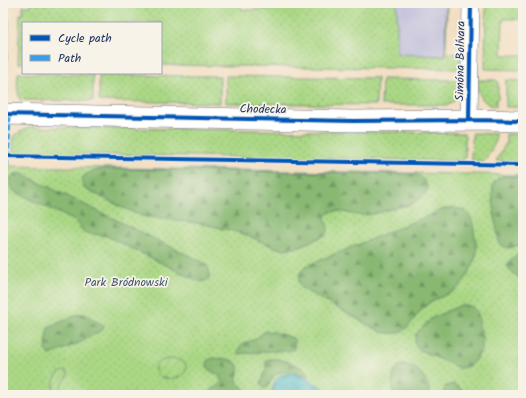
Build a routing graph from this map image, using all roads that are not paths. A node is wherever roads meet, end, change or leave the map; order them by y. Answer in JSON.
{"nodes":[{"id":1,"x":471,"y":3,"type":"edge"},
{"id":2,"x":3,"y":114,"type":"edge"},
{"id":3,"x":469,"y":120,"type":"junction"},
{"id":4,"x":523,"y":121,"type":"edge"}],
"edges":[{"from":1,"to":3,"type":"street","name":"Simóna Bolívara"},
{"from":2,"to":3,"type":"street","name":"Chodecka"},
{"from":3,"to":4,"type":"street","name":"Chodecka"}]}
